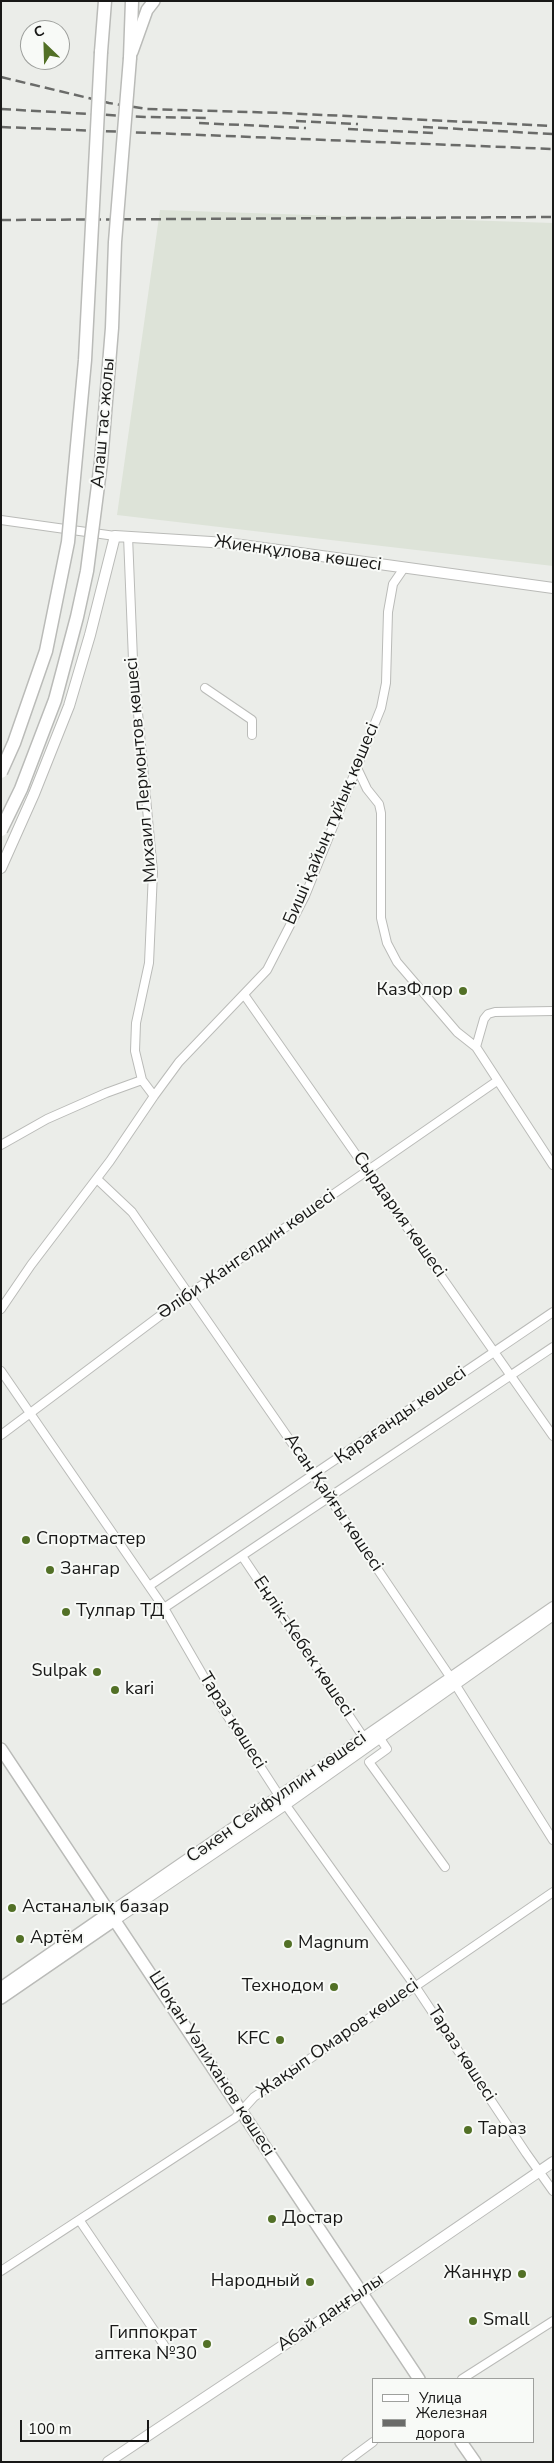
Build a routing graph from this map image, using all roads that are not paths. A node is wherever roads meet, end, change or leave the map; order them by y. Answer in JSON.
{"nodes":[{"id":1,"x":105,"y":1,"type":"edge"},
{"id":2,"x":132,"y":1,"type":"edge"},
{"id":3,"x":154,"y":1,"type":"edge"},
{"id":4,"x":130,"y":58,"type":"junction"},
{"id":5,"x":1,"y":520,"type":"edge"},
{"id":6,"x":115,"y":536,"type":"junction"},
{"id":7,"x":128,"y":536,"type":"junction"},
{"id":8,"x":404,"y":568,"type":"junction"},
{"id":9,"x":553,"y":588,"type":"edge"},
{"id":10,"x":205,"y":688,"type":"dead end"},
{"id":11,"x":252,"y":735,"type":"dead end"},
{"id":12,"x":357,"y":768,"type":"junction"},
{"id":13,"x":1,"y":772,"type":"edge"},
{"id":14,"x":1,"y":830,"type":"edge"},
{"id":15,"x":1,"y":868,"type":"edge"},
{"id":16,"x":245,"y":996,"type":"junction"},
{"id":17,"x":553,"y":1011,"type":"edge"},
{"id":18,"x":476,"y":1047,"type":"junction"},
{"id":19,"x":142,"y":1080,"type":"junction"},
{"id":20,"x":497,"y":1081,"type":"junction"},
{"id":21,"x":154,"y":1096,"type":"junction"},
{"id":22,"x":1,"y":1145,"type":"edge"},
{"id":23,"x":553,"y":1165,"type":"edge"},
{"id":24,"x":368,"y":1171,"type":"junction"},
{"id":25,"x":97,"y":1179,"type":"junction"},
{"id":26,"x":189,"y":1294,"type":"junction"},
{"id":27,"x":1,"y":1309,"type":"edge"},
{"id":28,"x":553,"y":1312,"type":"edge"},
{"id":29,"x":553,"y":1347,"type":"edge"},
{"id":30,"x":494,"y":1351,"type":"junction"},
{"id":31,"x":1,"y":1371,"type":"edge"},
{"id":32,"x":511,"y":1375,"type":"junction"},
{"id":33,"x":30,"y":1413,"type":"junction"},
{"id":34,"x":1,"y":1435,"type":"edge"},
{"id":35,"x":553,"y":1436,"type":"edge"},
{"id":36,"x":314,"y":1475,"type":"junction"},
{"id":37,"x":329,"y":1498,"type":"junction"},
{"id":38,"x":242,"y":1556,"type":"junction"},
{"id":39,"x":149,"y":1586,"type":"junction"},
{"id":40,"x":553,"y":1607,"type":"edge"},
{"id":41,"x":164,"y":1608,"type":"junction"},
{"id":42,"x":552,"y":1619,"type":"edge"},
{"id":43,"x":453,"y":1680,"type":"junction"},
{"id":44,"x":379,"y":1737,"type":"junction"},
{"id":45,"x":364,"y":1738,"type":"junction"},
{"id":46,"x":1,"y":1749,"type":"edge"},
{"id":47,"x":283,"y":1800,"type":"junction"},
{"id":48,"x":553,"y":1840,"type":"edge"},
{"id":49,"x":445,"y":1867,"type":"dead end"},
{"id":50,"x":553,"y":1892,"type":"edge"},
{"id":51,"x":114,"y":1913,"type":"junction"},
{"id":52,"x":415,"y":1986,"type":"junction"},
{"id":53,"x":1,"y":1988,"type":"edge"},
{"id":54,"x":1,"y":1998,"type":"edge"},
{"id":55,"x":242,"y":2111,"type":"junction"},
{"id":56,"x":553,"y":2162,"type":"edge"},
{"id":57,"x":538,"y":2172,"type":"junction"},
{"id":58,"x":553,"y":2191,"type":"edge"},
{"id":59,"x":80,"y":2221,"type":"junction"},
{"id":60,"x":1,"y":2271,"type":"edge"},
{"id":61,"x":362,"y":2293,"type":"junction"},
{"id":62,"x":553,"y":2321,"type":"edge"},
{"id":63,"x":164,"y":2345,"type":"dead end"},
{"id":64,"x":418,"y":2378,"type":"edge"},
{"id":65,"x":464,"y":2378,"type":"edge"},
{"id":66,"x":373,"y":2443,"type":"edge"},
{"id":67,"x":462,"y":2443,"type":"edge"},
{"id":68,"x":108,"y":2462,"type":"edge"},
{"id":69,"x":346,"y":2462,"type":"edge"},
{"id":70,"x":475,"y":2462,"type":"edge"}],
"edges":[{"from":1,"to":13,"type":"main road","name":"Алаш тас жолы","bridge":true},
{"from":2,"to":4,"type":"main road","name":"Алаш тас жолы"},
{"from":3,"to":4,"type":"main road"},
{"from":4,"to":14,"type":"main road","name":"Алаш тас жолы","bridge":true},
{"from":5,"to":6,"type":"street","name":"Жиенқұлова көшесі"},
{"from":6,"to":7,"type":"street","name":"Жиенқұлова көшесі"},
{"from":6,"to":15,"type":"street"},
{"from":7,"to":8,"type":"street","name":"Жиенқұлова көшесі"},
{"from":7,"to":19,"type":"street","name":"Михаил Лермонтов көшесі"},
{"from":8,"to":9,"type":"street","name":"Жиенқұлова көшесі"},
{"from":8,"to":12,"type":"street","name":"Биші қайың тұйық көшесі"},
{"from":10,"to":11,"type":"street"},
{"from":12,"to":16,"type":"street","name":"Биші қайың тұйық көшесі"},
{"from":12,"to":18,"type":"street"},
{"from":16,"to":21,"type":"street","name":"Биші қайың тұйық көшесі"},
{"from":16,"to":24,"type":"street","name":"Сырдария көшесі"},
{"from":17,"to":18,"type":"street"},
{"from":18,"to":20,"type":"street"},
{"from":19,"to":21,"type":"street","name":"Михаил Лермонтов көшесі"},
{"from":19,"to":22,"type":"street"},
{"from":20,"to":23,"type":"street"},
{"from":20,"to":24,"type":"street","name":"Әліби Жангелдин көшесі"},
{"from":21,"to":25,"type":"street"},
{"from":24,"to":26,"type":"street","name":"Әліби Жангелдин көшесі"},
{"from":24,"to":30,"type":"street","name":"Сырдария көшесі"},
{"from":25,"to":26,"type":"street","name":"Асан Қайғы көшесі"},
{"from":25,"to":27,"type":"street"},
{"from":26,"to":33,"type":"street","name":"Әліби Жангелдин көшесі"},
{"from":26,"to":36,"type":"street","name":"Асан Қайғы көшесі"},
{"from":28,"to":30,"type":"street","name":"Қарағанды көшесі"},
{"from":29,"to":32,"type":"street","name":"Қарағанды көшесі"},
{"from":30,"to":32,"type":"street","name":"Сырдария көшесі"},
{"from":30,"to":36,"type":"street","name":"Қарағанды көшесі"},
{"from":31,"to":33,"type":"street","name":"Тараз көшесі"},
{"from":32,"to":35,"type":"street","name":"Сырдария көшесі"},
{"from":32,"to":37,"type":"street","name":"Қарағанды көшесі"},
{"from":33,"to":34,"type":"street","name":"Әліби Жангелдин көшесі"},
{"from":33,"to":39,"type":"street","name":"Тараз көшесі"},
{"from":36,"to":37,"type":"street","name":"Асан Қайғы көшесі"},
{"from":36,"to":39,"type":"street","name":"Қарағанды көшесі"},
{"from":37,"to":38,"type":"street","name":"Қарағанды көшесі"},
{"from":37,"to":43,"type":"street","name":"Асан Қайғы көшесі"},
{"from":38,"to":41,"type":"street","name":"Қарағанды көшесі"},
{"from":38,"to":45,"type":"street","name":"Еңлік-Кебек көшесі"},
{"from":39,"to":41,"type":"street","name":"Тараз көшесі"},
{"from":40,"to":43,"type":"street","name":"Сәкен Сейфуллин көшесі"},
{"from":41,"to":47,"type":"street","name":"Тараз көшесі"},
{"from":42,"to":43,"type":"street","name":"Сәкен Сейфуллин көшесі"},
{"from":43,"to":44,"type":"street","name":"Сәкен Сейфуллин көшесі"},
{"from":43,"to":45,"type":"street","name":"Сәкен Сейфуллин көшесі"},
{"from":43,"to":48,"type":"street","name":"Асан Қайғы көшесі"},
{"from":44,"to":47,"type":"street","name":"Сәкен Сейфуллин көшесі"},
{"from":44,"to":49,"type":"street"},
{"from":45,"to":47,"type":"street","name":"Сәкен Сейфуллин көшесі"},
{"from":46,"to":51,"type":"main road","name":"Шоқан Уәлиханов көшесі"},
{"from":47,"to":51,"type":"street","name":"Сәкен Сейфуллин көшесі"},
{"from":47,"to":52,"type":"street","name":"Тараз көшесі"},
{"from":50,"to":52,"type":"street","name":"Жақып Омаров көшесі"},
{"from":51,"to":53,"type":"main road","name":"Сәкен Сейфуллин көшесі"},
{"from":51,"to":54,"type":"main road","name":"Сәкен Сейфуллин көшесі"},
{"from":51,"to":55,"type":"main road","name":"Шоқан Уәлиханов көшесі"},
{"from":52,"to":55,"type":"street","name":"Жақып Омаров көшесі"},
{"from":52,"to":57,"type":"street","name":"Тараз көшесі"},
{"from":55,"to":59,"type":"street","name":"Жақып Омаров көшесі"},
{"from":55,"to":61,"type":"main road","name":"Шоқан Уәлиханов көшесі"},
{"from":56,"to":57,"type":"street","name":"Абай даңғылы"},
{"from":57,"to":58,"type":"street","name":"Тараз көшесі"},
{"from":57,"to":61,"type":"street","name":"Абай даңғылы"},
{"from":59,"to":60,"type":"street","name":"Жақып Омаров көшесі"},
{"from":59,"to":63,"type":"street"},
{"from":61,"to":64,"type":"main road","name":"Шоқан Уәлиханов көшесі"},
{"from":61,"to":68,"type":"street","name":"Абай даңғылы"},
{"from":62,"to":65,"type":"street"},
{"from":66,"to":69,"type":"street"},
{"from":67,"to":70,"type":"main road"}]}
